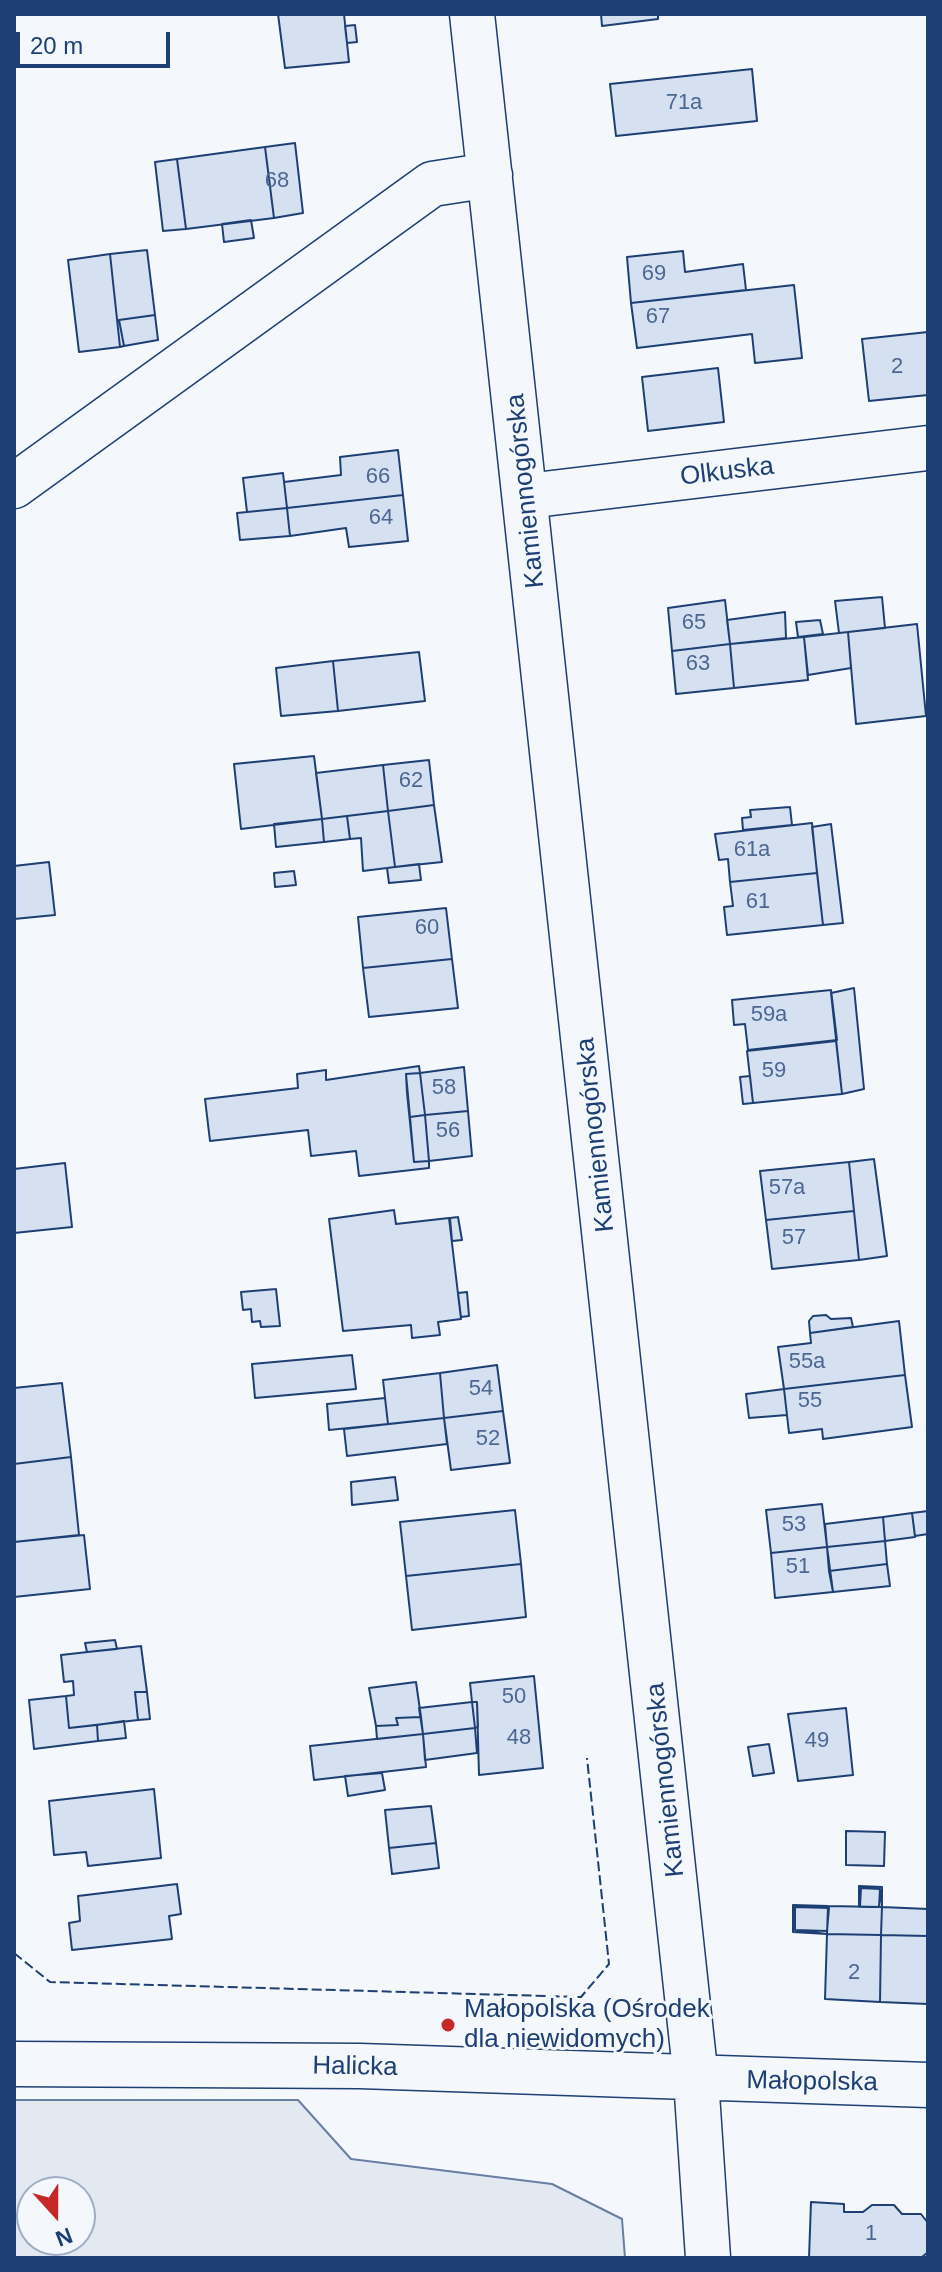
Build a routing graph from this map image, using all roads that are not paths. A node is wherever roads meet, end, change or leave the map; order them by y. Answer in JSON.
{"nodes":[{"id":1,"x":472,"y":14,"type":"edge"},
{"id":2,"x":490,"y":175,"type":"junction"},
{"id":3,"x":928,"y":448,"type":"edge"},
{"id":4,"x":14,"y":486,"type":"edge"},
{"id":5,"x":527,"y":496,"type":"junction"},
{"id":6,"x":14,"y":2064,"type":"edge"},
{"id":7,"x":696,"y":2079,"type":"junction"},
{"id":8,"x":928,"y":2085,"type":"edge"},
{"id":9,"x":708,"y":2258,"type":"edge"}],
"edges":[{"from":1,"to":2,"type":"street","name":"Kamiennogórska"},
{"from":2,"to":4,"type":"street"},
{"from":2,"to":5,"type":"street","name":"Kamiennogórska"},
{"from":3,"to":5,"type":"street","name":"Olkuska"},
{"from":5,"to":7,"type":"street","name":"Kamiennogórska"},
{"from":6,"to":7,"type":"street","name":"Halicka"},
{"from":7,"to":8,"type":"street","name":"Małopolska"},
{"from":7,"to":9,"type":"street","name":"Kamiennogórska"}]}
